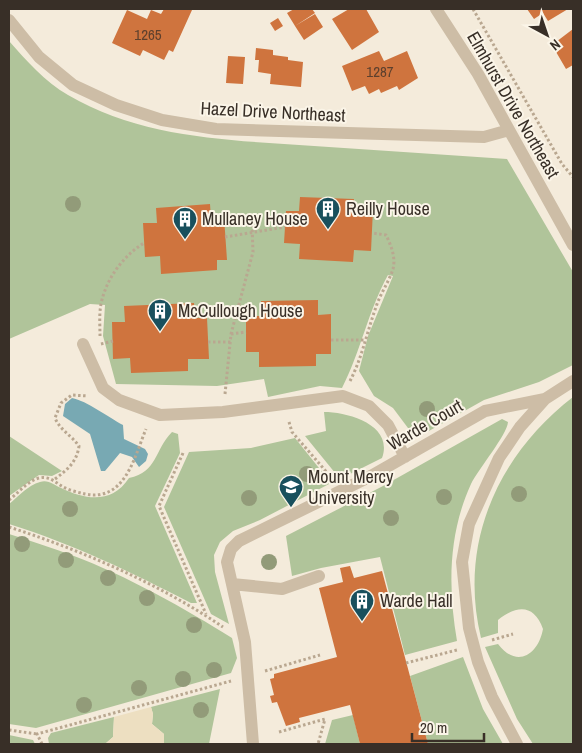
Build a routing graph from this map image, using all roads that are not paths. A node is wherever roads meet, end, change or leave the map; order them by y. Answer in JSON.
{"nodes":[{"id":1,"x":436,"y":9,"type":"edge"},
{"id":2,"x":9,"y":20,"type":"edge"},
{"id":3,"x":509,"y":130,"type":"junction"},
{"id":4,"x":573,"y":245,"type":"edge"},
{"id":5,"x":84,"y":344,"type":"dead end"},
{"id":6,"x":573,"y":381,"type":"edge"},
{"id":7,"x":545,"y":399,"type":"junction"},
{"id":8,"x":405,"y":457,"type":"junction"},
{"id":9,"x":319,"y":576,"type":"dead end"},
{"id":10,"x":232,"y":584,"type":"junction"},
{"id":11,"x":253,"y":744,"type":"edge"},
{"id":12,"x":517,"y":744,"type":"edge"}],
"edges":[{"from":1,"to":3,"type":"street","name":"Elmhurst Drive Northeast"},
{"from":2,"to":3,"type":"street","name":"Hazel Drive Northeast"},
{"from":3,"to":4,"type":"street","name":"Elmhurst Drive Northeast"},
{"from":5,"to":8,"type":"street"},
{"from":6,"to":7,"type":"street"},
{"from":7,"to":8,"type":"street","name":"Warde Court"},
{"from":7,"to":12,"type":"street"},
{"from":8,"to":10,"type":"street","name":"Warde Court"},
{"from":9,"to":10,"type":"street"},
{"from":10,"to":11,"type":"street","name":"Warde Court"}]}
